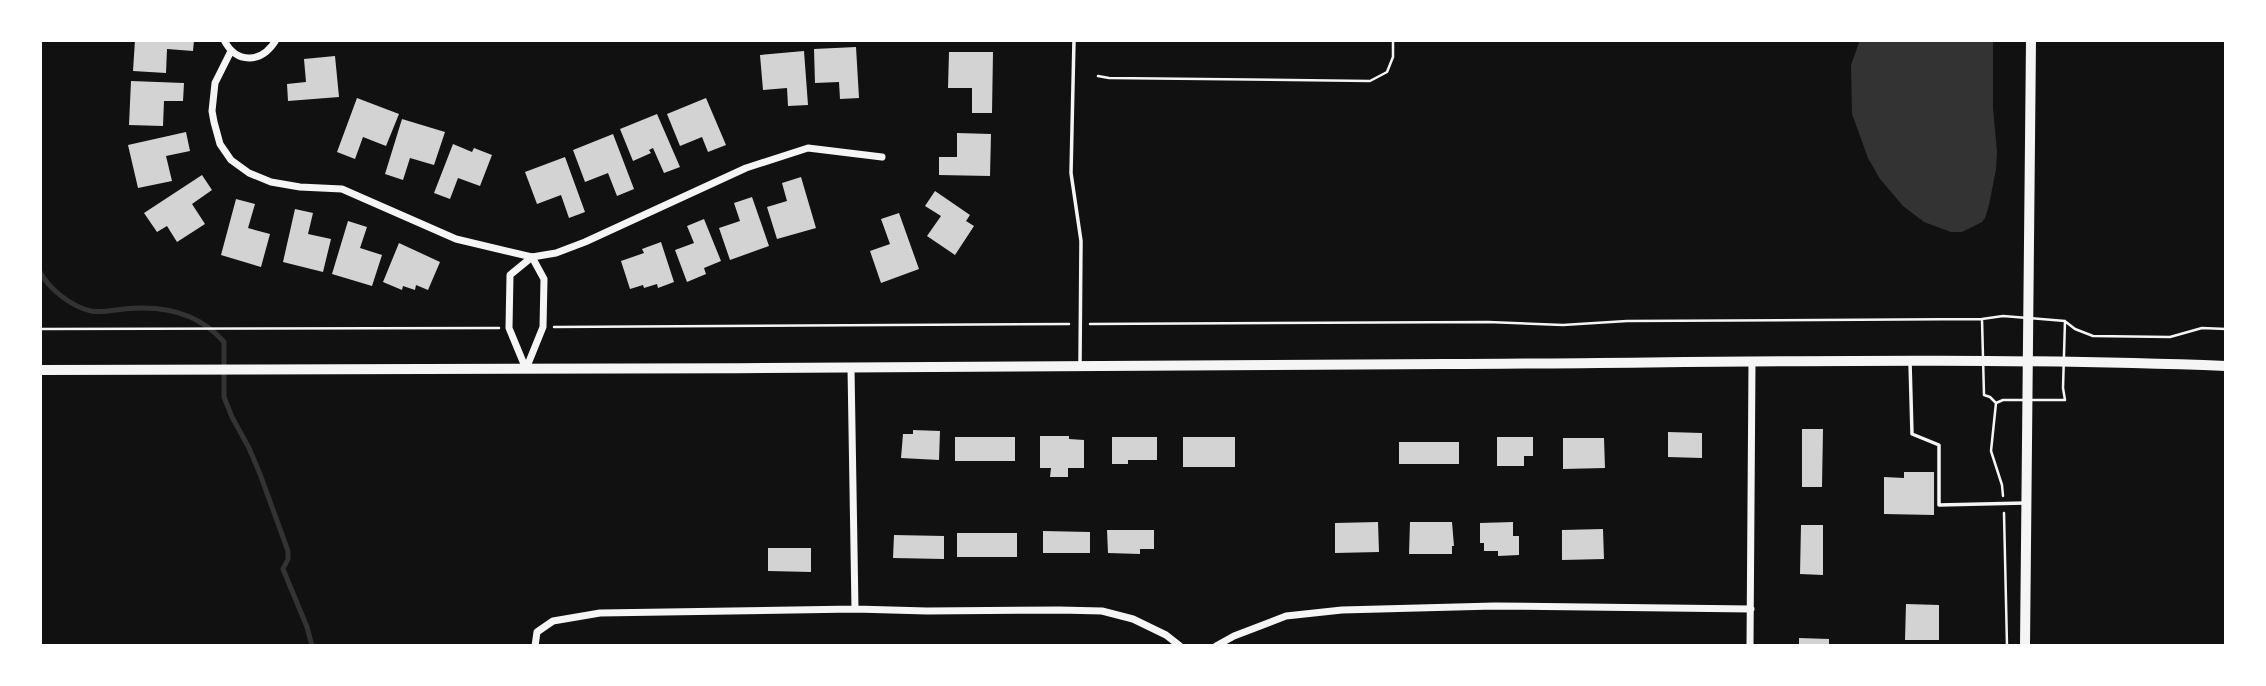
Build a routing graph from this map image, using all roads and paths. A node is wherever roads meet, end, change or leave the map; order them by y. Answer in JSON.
{"nodes":[{"id":1,"x":224,"y":40,"type":"edge"},
{"id":2,"x":276,"y":40,"type":"edge"},
{"id":3,"x":1074,"y":40,"type":"edge"},
{"id":4,"x":1393,"y":40,"type":"edge"},
{"id":5,"x":2031,"y":40,"type":"edge"},
{"id":6,"x":231,"y":51,"type":"junction"},
{"id":7,"x":1098,"y":76,"type":"dead end"},
{"id":8,"x":882,"y":158,"type":"dead end"},
{"id":9,"x":532,"y":257,"type":"junction"},
{"id":10,"x":1982,"y":319,"type":"dead end"},
{"id":11,"x":2065,"y":321,"type":"dead end"},
{"id":12,"x":1080,"y":324,"type":"junction"},
{"id":13,"x":543,"y":327,"type":"junction"},
{"id":14,"x":509,"y":328,"type":"junction"},
{"id":15,"x":40,"y":329,"type":"edge"},
{"id":16,"x":2226,"y":329,"type":"edge"},
{"id":17,"x":1752,"y":362,"type":"junction"},
{"id":18,"x":1910,"y":362,"type":"junction"},
{"id":19,"x":2028,"y":362,"type":"junction"},
{"id":20,"x":1080,"y":366,"type":"junction"},
{"id":21,"x":2226,"y":366,"type":"edge"},
{"id":22,"x":851,"y":368,"type":"junction"},
{"id":23,"x":526,"y":369,"type":"junction"},
{"id":24,"x":40,"y":370,"type":"edge"},
{"id":25,"x":1996,"y":402,"type":"dead end"},
{"id":26,"x":2027,"y":502,"type":"junction"},
{"id":27,"x":2004,"y":503,"type":"junction"},
{"id":28,"x":855,"y":609,"type":"junction"},
{"id":29,"x":1751,"y":609,"type":"junction"},
{"id":30,"x":535,"y":646,"type":"edge"},
{"id":31,"x":1180,"y":646,"type":"edge"},
{"id":32,"x":1216,"y":646,"type":"edge"},
{"id":33,"x":1750,"y":646,"type":"edge"},
{"id":34,"x":2007,"y":646,"type":"edge"},
{"id":35,"x":2025,"y":646,"type":"edge"}],
"edges":[{"from":1,"to":6,"type":"street"},
{"from":2,"to":6,"type":"street"},
{"from":3,"to":12,"type":"lane"},
{"from":4,"to":7,"type":"path"},
{"from":5,"to":19,"type":"street"},
{"from":6,"to":9,"type":"street"},
{"from":8,"to":9,"type":"street"},
{"from":9,"to":13,"type":"street"},
{"from":9,"to":14,"type":"street"},
{"from":10,"to":12,"type":"path"},
{"from":11,"to":16,"type":"path"},
{"from":12,"to":13,"type":"path"},
{"from":12,"to":20,"type":"lane"},
{"from":13,"to":23,"type":"street"},
{"from":14,"to":15,"type":"path"},
{"from":14,"to":23,"type":"street"},
{"from":17,"to":18,"type":"main road"},
{"from":17,"to":20,"type":"main road"},
{"from":17,"to":29,"type":"street"},
{"from":18,"to":19,"type":"main road"},
{"from":18,"to":27,"type":"lane"},
{"from":19,"to":21,"type":"main road"},
{"from":19,"to":26,"type":"street"},
{"from":20,"to":22,"type":"main road"},
{"from":22,"to":23,"type":"main road"},
{"from":22,"to":28,"type":"street"},
{"from":23,"to":24,"type":"main road"},
{"from":25,"to":27,"type":"path"},
{"from":26,"to":27,"type":"lane"},
{"from":26,"to":35,"type":"street"},
{"from":27,"to":34,"type":"path"},
{"from":28,"to":30,"type":"street"},
{"from":28,"to":31,"type":"street"},
{"from":29,"to":32,"type":"street"},
{"from":29,"to":33,"type":"street"}]}
